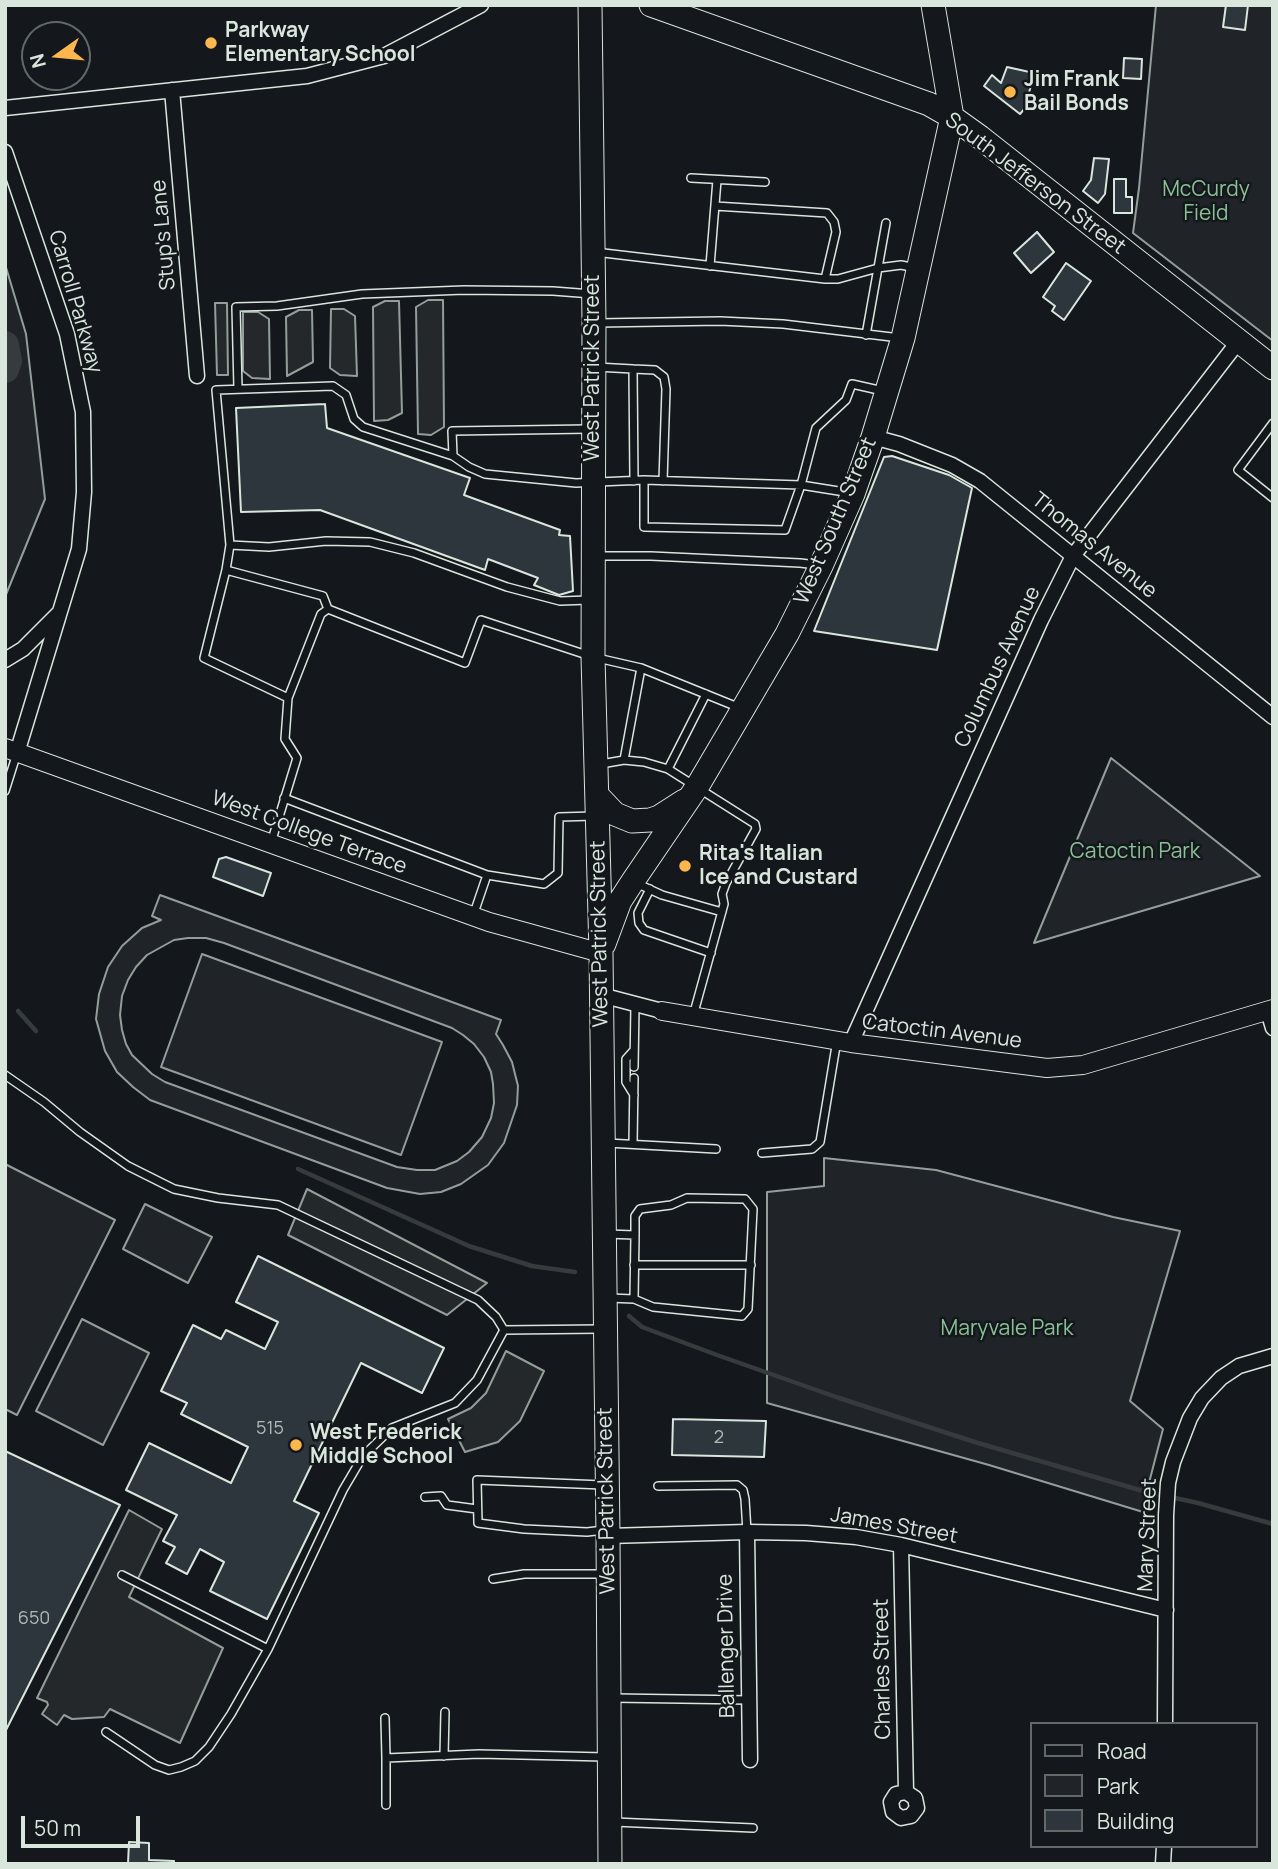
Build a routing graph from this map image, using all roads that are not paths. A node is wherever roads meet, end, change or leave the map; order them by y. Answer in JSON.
{"nodes":[{"id":1,"x":481,"y":5,"type":"edge"},
{"id":2,"x":590,"y":5,"type":"edge"},
{"id":3,"x":651,"y":5,"type":"edge"},
{"id":4,"x":933,"y":5,"type":"edge"},
{"id":5,"x":172,"y":90,"type":"junction"},
{"id":6,"x":5,"y":108,"type":"edge"},
{"id":7,"x":952,"y":117,"type":"junction"},
{"id":8,"x":5,"y":152,"type":"edge"},
{"id":9,"x":691,"y":178,"type":"dead end"},
{"id":10,"x":717,"y":180,"type":"junction"},
{"id":11,"x":765,"y":182,"type":"dead end"},
{"id":12,"x":715,"y":206,"type":"junction"},
{"id":13,"x":886,"y":223,"type":"dead end"},
{"id":14,"x":593,"y":252,"type":"junction"},
{"id":15,"x":710,"y":266,"type":"junction"},
{"id":16,"x":878,"y":268,"type":"junction"},
{"id":17,"x":920,"y":268,"type":"junction"},
{"id":18,"x":825,"y":279,"type":"junction"},
{"id":19,"x":592,"y":294,"type":"junction"},
{"id":20,"x":594,"y":323,"type":"junction"},
{"id":21,"x":866,"y":335,"type":"junction"},
{"id":22,"x":903,"y":338,"type":"junction"},
{"id":23,"x":1238,"y":342,"type":"junction"},
{"id":24,"x":593,"y":367,"type":"junction"},
{"id":25,"x":1273,"y":368,"type":"edge"},
{"id":26,"x":633,"y":369,"type":"junction"},
{"id":27,"x":198,"y":376,"type":"dead end"},
{"id":28,"x":237,"y":389,"type":"junction"},
{"id":29,"x":887,"y":392,"type":"junction"},
{"id":30,"x":1273,"y":422,"type":"edge"},
{"id":31,"x":593,"y":429,"type":"junction"},
{"id":32,"x":873,"y":437,"type":"junction"},
{"id":33,"x":453,"y":456,"type":"junction"},
{"id":34,"x":644,"y":480,"type":"junction"},
{"id":35,"x":634,"y":481,"type":"junction"},
{"id":36,"x":663,"y":481,"type":"junction"},
{"id":37,"x":593,"y":483,"type":"junction"},
{"id":38,"x":800,"y":485,"type":"junction"},
{"id":39,"x":853,"y":494,"type":"junction"},
{"id":40,"x":1273,"y":498,"type":"edge"},
{"id":41,"x":230,"y":545,"type":"junction"},
{"id":42,"x":593,"y":555,"type":"junction"},
{"id":43,"x":1073,"y":556,"type":"junction"},
{"id":44,"x":821,"y":566,"type":"junction"},
{"id":45,"x":226,"y":570,"type":"junction"},
{"id":46,"x":594,"y":600,"type":"junction"},
{"id":47,"x":328,"y":609,"type":"junction"},
{"id":48,"x":60,"y":613,"type":"junction"},
{"id":49,"x":593,"y":657,"type":"junction"},
{"id":50,"x":5,"y":660,"type":"edge"},
{"id":51,"x":641,"y":668,"type":"junction"},
{"id":52,"x":706,"y":694,"type":"junction"},
{"id":53,"x":288,"y":698,"type":"junction"},
{"id":54,"x":744,"y":709,"type":"junction"},
{"id":55,"x":1273,"y":717,"type":"edge"},
{"id":56,"x":11,"y":750,"type":"edge"},
{"id":57,"x":624,"y":760,"type":"junction"},
{"id":58,"x":596,"y":764,"type":"junction"},
{"id":59,"x":668,"y":769,"type":"junction"},
{"id":60,"x":5,"y":791,"type":"edge"},
{"id":61,"x":694,"y":792,"type":"junction"},
{"id":62,"x":284,"y":798,"type":"junction"},
{"id":63,"x":597,"y":806,"type":"junction"},
{"id":64,"x":270,"y":843,"type":"junction"},
{"id":65,"x":488,"y":875,"type":"junction"},
{"id":66,"x":641,"y":885,"type":"junction"},
{"id":67,"x":722,"y":912,"type":"junction"},
{"id":68,"x":473,"y":916,"type":"junction"},
{"id":69,"x":600,"y":953,"type":"junction"},
{"id":70,"x":711,"y":954,"type":"junction"},
{"id":71,"x":601,"y":995,"type":"junction"},
{"id":72,"x":635,"y":1004,"type":"junction"},
{"id":73,"x":1270,"y":1010,"type":"edge"},
{"id":74,"x":662,"y":1011,"type":"joint"},
{"id":75,"x":693,"y":1016,"type":"junction"},
{"id":76,"x":1273,"y":1028,"type":"edge"},
{"id":77,"x":844,"y":1042,"type":"junction"},
{"id":78,"x":635,"y":1050,"type":"junction"},
{"id":79,"x":634,"y":1067,"type":"dead end"},
{"id":80,"x":5,"y":1075,"type":"edge"},
{"id":81,"x":634,"y":1078,"type":"dead end"},
{"id":82,"x":634,"y":1095,"type":"junction"},
{"id":83,"x":603,"y":1143,"type":"junction"},
{"id":84,"x":633,"y":1144,"type":"junction"},
{"id":85,"x":716,"y":1149,"type":"dead end"},
{"id":86,"x":762,"y":1153,"type":"dead end"},
{"id":87,"x":604,"y":1234,"type":"junction"},
{"id":88,"x":635,"y":1235,"type":"junction"},
{"id":89,"x":634,"y":1265,"type":"junction"},
{"id":90,"x":751,"y":1265,"type":"junction"},
{"id":91,"x":605,"y":1298,"type":"junction"},
{"id":92,"x":634,"y":1299,"type":"junction"},
{"id":93,"x":605,"y":1329,"type":"junction"},
{"id":94,"x":504,"y":1330,"type":"junction"},
{"id":95,"x":1273,"y":1356,"type":"edge"},
{"id":96,"x":607,"y":1486,"type":"junction"},
{"id":97,"x":658,"y":1486,"type":"dead end"},
{"id":98,"x":425,"y":1497,"type":"dead end"},
{"id":99,"x":477,"y":1509,"type":"junction"},
{"id":100,"x":747,"y":1532,"type":"junction"},
{"id":101,"x":608,"y":1533,"type":"junction"},
{"id":102,"x":901,"y":1545,"type":"junction"},
{"id":103,"x":608,"y":1574,"type":"junction"},
{"id":104,"x":122,"y":1575,"type":"dead end"},
{"id":105,"x":493,"y":1579,"type":"dead end"},
{"id":106,"x":1166,"y":1610,"type":"junction"},
{"id":107,"x":268,"y":1649,"type":"junction"},
{"id":108,"x":609,"y":1698,"type":"junction"},
{"id":109,"x":749,"y":1700,"type":"junction"},
{"id":110,"x":444,"y":1712,"type":"dead end"},
{"id":111,"x":385,"y":1718,"type":"dead end"},
{"id":112,"x":1165,"y":1722,"type":"edge"},
{"id":113,"x":106,"y":1732,"type":"dead end"},
{"id":114,"x":444,"y":1756,"type":"junction"},
{"id":115,"x":609,"y":1757,"type":"junction"},
{"id":116,"x":386,"y":1758,"type":"junction"},
{"id":117,"x":750,"y":1760,"type":"dead end"},
{"id":118,"x":906,"y":1792,"type":"dead end"},
{"id":119,"x":386,"y":1805,"type":"dead end"},
{"id":120,"x":610,"y":1821,"type":"junction"},
{"id":121,"x":753,"y":1828,"type":"dead end"},
{"id":122,"x":610,"y":1864,"type":"edge"}],
"edges":[{"from":1,"to":5,"type":"street"},
{"from":2,"to":14,"type":"main road","name":"West Patrick Street"},
{"from":3,"to":7,"type":"main road","name":"South Jefferson Street"},
{"from":4,"to":7,"type":"main road","name":"West South Street"},
{"from":5,"to":6,"type":"street"},
{"from":5,"to":27,"type":"street","name":"Stup's Lane"},
{"from":7,"to":17,"type":"main road","name":"West South Street"},
{"from":7,"to":23,"type":"main road","name":"South Jefferson Street"},
{"from":8,"to":48,"type":"street","name":"Carroll Parkway"},
{"from":9,"to":10,"type":"lane"},
{"from":10,"to":11,"type":"lane"},
{"from":10,"to":12,"type":"lane"},
{"from":12,"to":15,"type":"lane"},
{"from":12,"to":18,"type":"lane"},
{"from":13,"to":16,"type":"lane"},
{"from":14,"to":15,"type":"lane"},
{"from":14,"to":19,"type":"main road","name":"West Patrick Street"},
{"from":15,"to":18,"type":"lane"},
{"from":16,"to":17,"type":"lane"},
{"from":16,"to":18,"type":"lane"},
{"from":16,"to":21,"type":"lane"},
{"from":17,"to":22,"type":"main road","name":"West South Street"},
{"from":19,"to":20,"type":"main road","name":"West Patrick Street"},
{"from":19,"to":28,"type":"lane"},
{"from":20,"to":21,"type":"lane"},
{"from":20,"to":24,"type":"main road","name":"West Patrick Street"},
{"from":21,"to":22,"type":"lane"},
{"from":22,"to":29,"type":"main road","name":"West South Street"},
{"from":23,"to":25,"type":"main road","name":"South Jefferson Street"},
{"from":23,"to":43,"type":"street","name":"Columbus Avenue"},
{"from":24,"to":26,"type":"lane"},
{"from":24,"to":31,"type":"main road","name":"West Patrick Street"},
{"from":26,"to":35,"type":"lane"},
{"from":26,"to":36,"type":"lane"},
{"from":28,"to":33,"type":"lane"},
{"from":28,"to":41,"type":"lane"},
{"from":29,"to":32,"type":"main road","name":"West South Street"},
{"from":29,"to":38,"type":"lane"},
{"from":30,"to":40,"type":"lane"},
{"from":31,"to":33,"type":"lane"},
{"from":31,"to":37,"type":"main road","name":"West Patrick Street"},
{"from":32,"to":39,"type":"main road","name":"West South Street"},
{"from":32,"to":43,"type":"street","name":"Thomas Avenue"},
{"from":33,"to":37,"type":"lane"},
{"from":34,"to":35,"type":"lane"},
{"from":34,"to":36,"type":"lane"},
{"from":34,"to":38,"type":"lane"},
{"from":35,"to":37,"type":"lane"},
{"from":36,"to":38,"type":"lane"},
{"from":37,"to":42,"type":"main road","name":"West Patrick Street"},
{"from":38,"to":39,"type":"lane"},
{"from":39,"to":44,"type":"main road","name":"West South Street"},
{"from":41,"to":45,"type":"lane"},
{"from":41,"to":46,"type":"lane"},
{"from":42,"to":44,"type":"lane"},
{"from":42,"to":46,"type":"main road","name":"West Patrick Street"},
{"from":43,"to":55,"type":"street","name":"Thomas Avenue"},
{"from":43,"to":77,"type":"street","name":"Columbus Avenue"},
{"from":44,"to":54,"type":"main road","name":"West South Street"},
{"from":45,"to":47,"type":"lane"},
{"from":45,"to":53,"type":"lane"},
{"from":46,"to":49,"type":"main road","name":"West Patrick Street"},
{"from":47,"to":49,"type":"lane"},
{"from":47,"to":53,"type":"lane"},
{"from":48,"to":50,"type":"street"},
{"from":48,"to":56,"type":"street","name":"Carroll Parkway"},
{"from":49,"to":51,"type":"lane"},
{"from":49,"to":58,"type":"main road","name":"West Patrick Street"},
{"from":51,"to":52,"type":"lane"},
{"from":51,"to":57,"type":"lane"},
{"from":52,"to":54,"type":"lane"},
{"from":52,"to":59,"type":"lane"},
{"from":53,"to":62,"type":"lane"},
{"from":54,"to":61,"type":"main road","name":"West South Street"},
{"from":56,"to":60,"type":"lane"},
{"from":56,"to":64,"type":"street","name":"West College Terrace"},
{"from":57,"to":58,"type":"lane"},
{"from":57,"to":59,"type":"lane"},
{"from":58,"to":63,"type":"main road","name":"West Patrick Street"},
{"from":59,"to":61,"type":"lane"},
{"from":61,"to":63,"type":"main road"},
{"from":61,"to":66,"type":"main road","name":"West South Street"},
{"from":61,"to":67,"type":"lane"},
{"from":62,"to":64,"type":"lane"},
{"from":62,"to":65,"type":"lane"},
{"from":63,"to":65,"type":"lane"},
{"from":63,"to":69,"type":"main road","name":"West Patrick Street"},
{"from":64,"to":68,"type":"street","name":"West College Terrace"},
{"from":65,"to":68,"type":"lane"},
{"from":66,"to":67,"type":"lane"},
{"from":66,"to":69,"type":"main road","name":"West South Street"},
{"from":66,"to":70,"type":"lane"},
{"from":67,"to":70,"type":"lane"},
{"from":68,"to":69,"type":"street","name":"West College Terrace"},
{"from":69,"to":71,"type":"main road","name":"West Patrick Street"},
{"from":70,"to":75,"type":"lane"},
{"from":71,"to":72,"type":"street","name":"Catoctin Avenue"},
{"from":71,"to":83,"type":"main road","name":"West Patrick Street"},
{"from":72,"to":74,"type":"street","name":"Catoctin Avenue"},
{"from":72,"to":78,"type":"lane"},
{"from":73,"to":76,"type":"street"},
{"from":73,"to":77,"type":"street","name":"Catoctin Avenue"},
{"from":74,"to":75,"type":"street","name":"Catoctin Avenue"},
{"from":75,"to":77,"type":"street","name":"Catoctin Avenue"},
{"from":77,"to":86,"type":"lane"},
{"from":78,"to":79,"type":"lane"},
{"from":78,"to":82,"type":"lane"},
{"from":80,"to":94,"type":"lane"},
{"from":81,"to":82,"type":"lane"},
{"from":82,"to":84,"type":"lane"},
{"from":83,"to":84,"type":"lane"},
{"from":83,"to":87,"type":"main road","name":"West Patrick Street"},
{"from":84,"to":85,"type":"lane"},
{"from":87,"to":88,"type":"lane"},
{"from":87,"to":91,"type":"main road","name":"West Patrick Street"},
{"from":88,"to":89,"type":"lane"},
{"from":88,"to":90,"type":"lane"},
{"from":89,"to":90,"type":"lane"},
{"from":89,"to":92,"type":"lane"},
{"from":90,"to":92,"type":"lane"},
{"from":91,"to":92,"type":"lane"},
{"from":91,"to":93,"type":"main road","name":"West Patrick Street"},
{"from":93,"to":94,"type":"lane"},
{"from":93,"to":96,"type":"main road","name":"West Patrick Street"},
{"from":94,"to":107,"type":"lane"},
{"from":95,"to":106,"type":"street","name":"Mary Street"},
{"from":96,"to":99,"type":"lane"},
{"from":96,"to":101,"type":"main road","name":"West Patrick Street"},
{"from":97,"to":100,"type":"lane"},
{"from":98,"to":99,"type":"lane"},
{"from":99,"to":101,"type":"lane"},
{"from":100,"to":101,"type":"street","name":"James Street"},
{"from":100,"to":102,"type":"street","name":"James Street"},
{"from":100,"to":109,"type":"street","name":"Ballenger Drive"},
{"from":101,"to":103,"type":"main road","name":"West Patrick Street"},
{"from":102,"to":106,"type":"street","name":"James Street"},
{"from":102,"to":118,"type":"street","name":"Charles Street"},
{"from":103,"to":105,"type":"lane"},
{"from":103,"to":108,"type":"main road","name":"West Patrick Street"},
{"from":104,"to":107,"type":"lane"},
{"from":106,"to":112,"type":"street","name":"Mary Street"},
{"from":107,"to":113,"type":"lane"},
{"from":108,"to":109,"type":"lane"},
{"from":108,"to":115,"type":"main road","name":"West Patrick Street"},
{"from":109,"to":117,"type":"street","name":"Ballenger Drive"},
{"from":110,"to":114,"type":"lane"},
{"from":111,"to":116,"type":"lane"},
{"from":114,"to":115,"type":"lane"},
{"from":114,"to":116,"type":"lane"},
{"from":115,"to":120,"type":"main road","name":"West Patrick Street"},
{"from":116,"to":119,"type":"lane"},
{"from":120,"to":121,"type":"lane"},
{"from":120,"to":122,"type":"main road","name":"West Patrick Street"}]}
